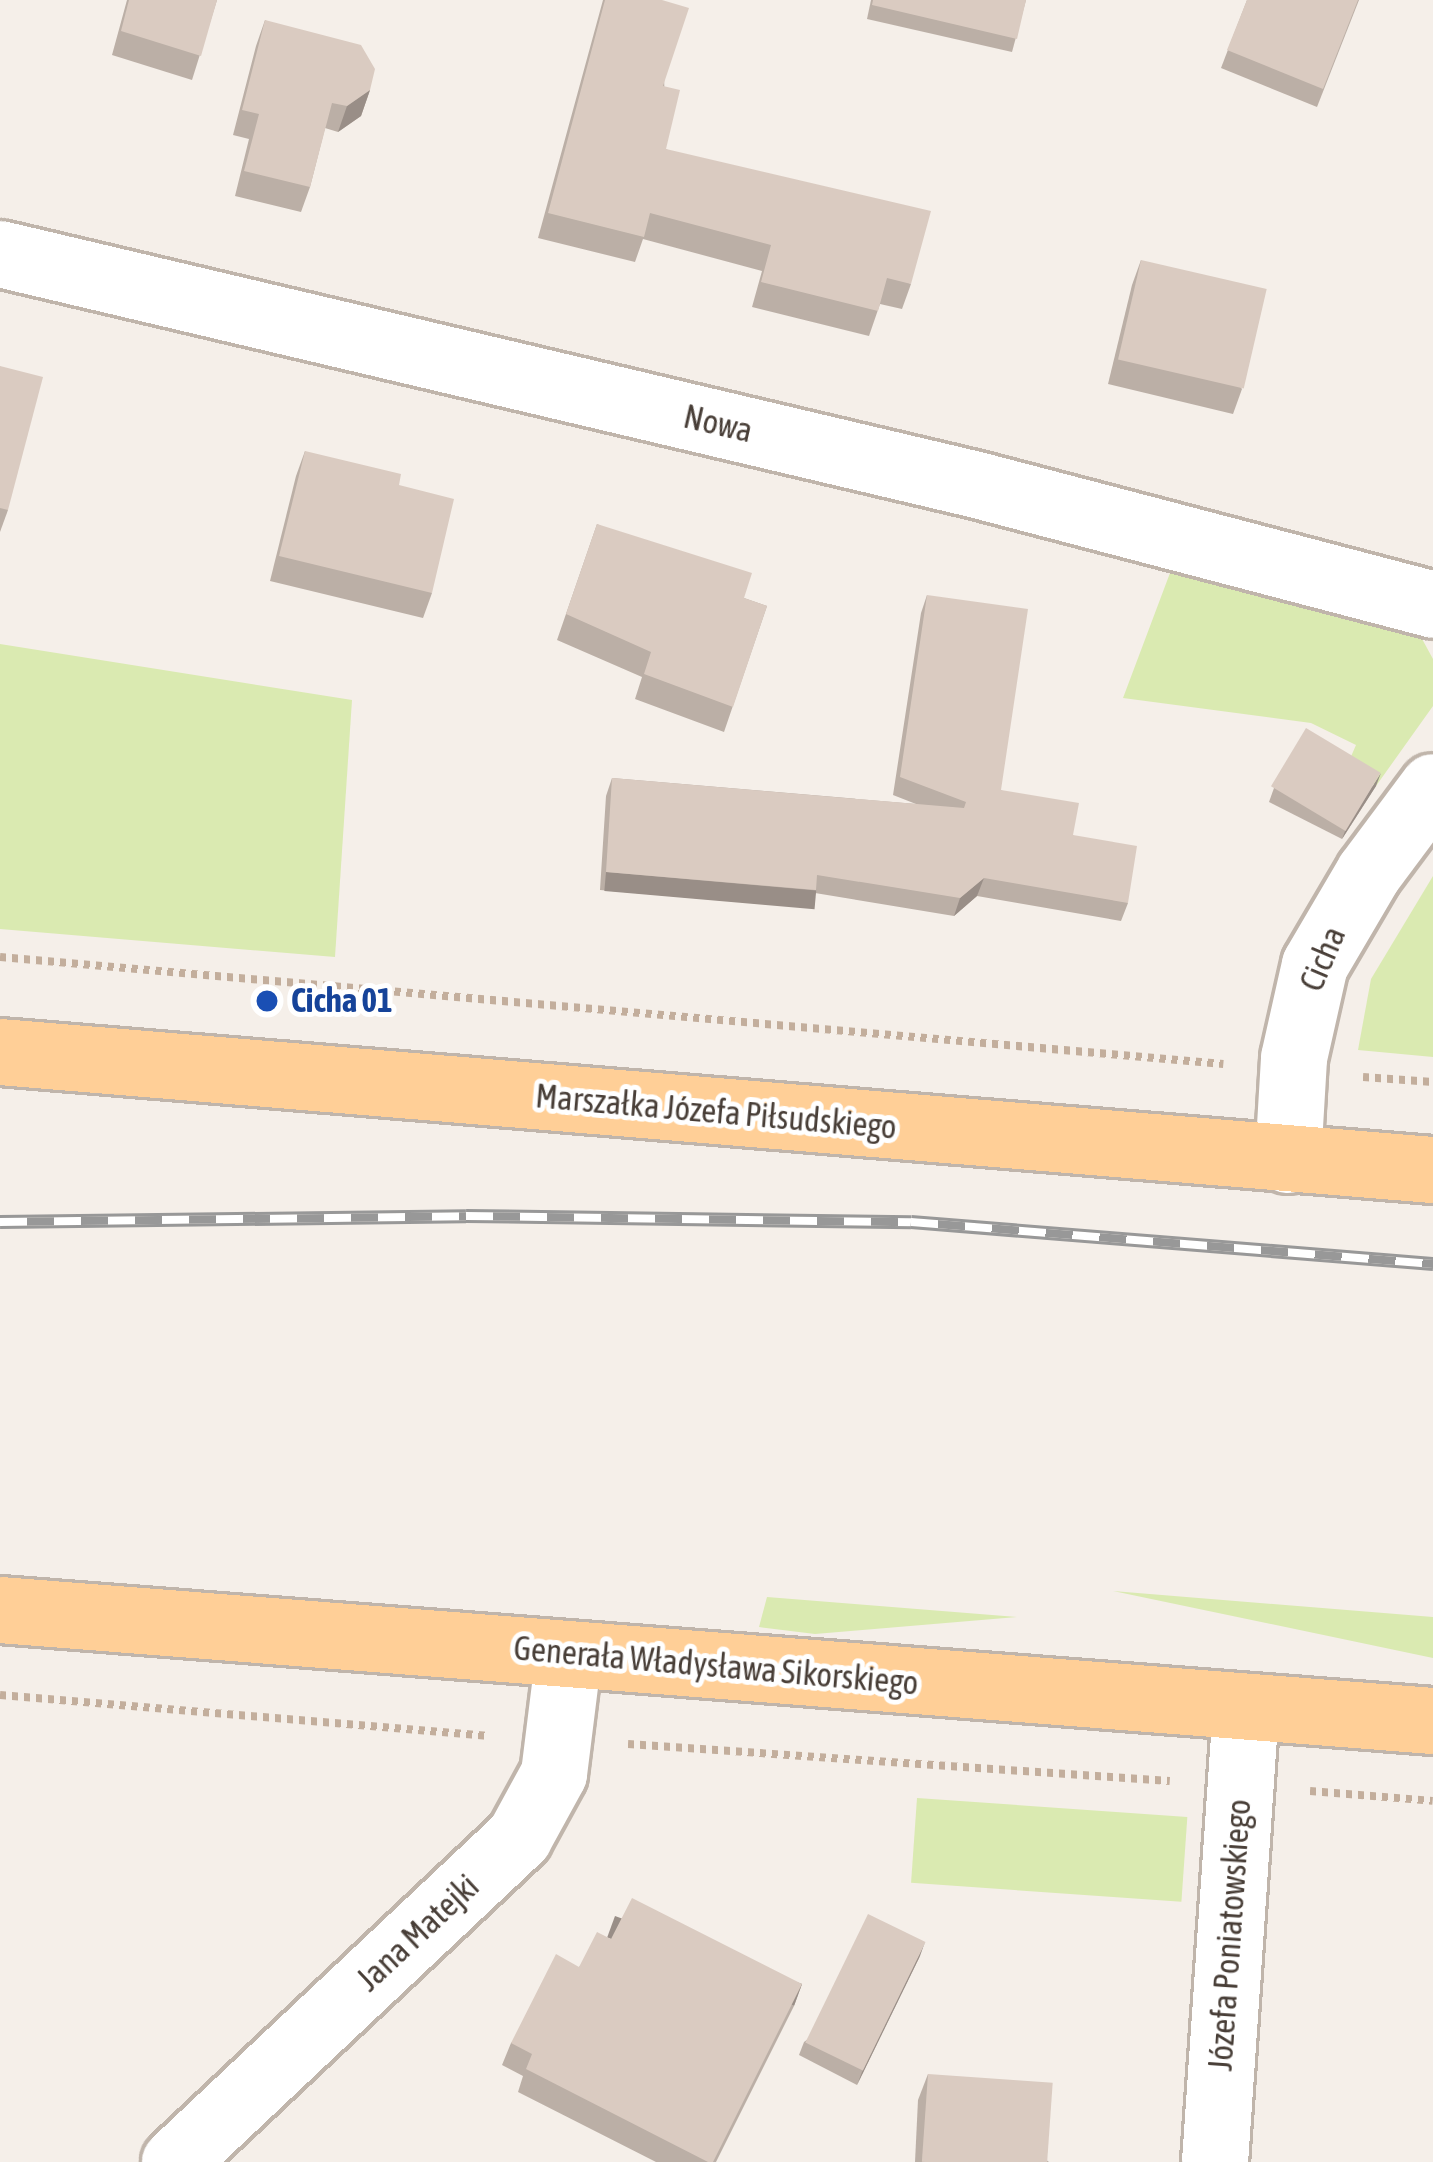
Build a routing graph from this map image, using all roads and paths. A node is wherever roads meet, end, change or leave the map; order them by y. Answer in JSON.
{"nodes":[{"id":1,"x":0,"y":254,"type":"edge"},
{"id":2,"x":1433,"y":604,"type":"edge"},
{"id":3,"x":1433,"y":787,"type":"edge"},
{"id":4,"x":0,"y":957,"type":"edge"},
{"id":5,"x":0,"y":1052,"type":"edge"},
{"id":6,"x":1294,"y":1058,"type":"junction"},
{"id":7,"x":1433,"y":1082,"type":"edge"},
{"id":8,"x":1288,"y":1160,"type":"junction"},
{"id":9,"x":1433,"y":1170,"type":"edge"},
{"id":10,"x":0,"y":1610,"type":"edge"},
{"id":11,"x":569,"y":1654,"type":"junction"},
{"id":12,"x":0,"y":1695,"type":"edge"},
{"id":13,"x":1246,"y":1708,"type":"junction"},
{"id":14,"x":1433,"y":1721,"type":"edge"},
{"id":15,"x":511,"y":1738,"type":"dead end"},
{"id":16,"x":614,"y":1743,"type":"dead end"},
{"id":17,"x":1240,"y":1785,"type":"junction"},
{"id":18,"x":1433,"y":1801,"type":"edge"},
{"id":19,"x":175,"y":2162,"type":"edge"},
{"id":20,"x":1215,"y":2162,"type":"edge"}],
"edges":[{"from":1,"to":2,"type":"street","name":"Nowa"},
{"from":3,"to":6,"type":"street","name":"Cicha"},
{"from":4,"to":6,"type":"path"},
{"from":5,"to":8,"type":"main road","name":"Marszałka Józefa Piłsudskiego"},
{"from":6,"to":7,"type":"path"},
{"from":6,"to":8,"type":"street","name":"Cicha"},
{"from":8,"to":9,"type":"main road","name":"Marszałka Józefa Piłsudskiego"},
{"from":10,"to":11,"type":"main road","name":"Generała Władysława Sikorskiego"},
{"from":11,"to":13,"type":"main road","name":"Generała Władysława Sikorskiego"},
{"from":11,"to":19,"type":"street","name":"Jana Matejki"},
{"from":12,"to":15,"type":"path"},
{"from":13,"to":14,"type":"main road","name":"Generała Władysława Sikorskiego"},
{"from":13,"to":17,"type":"street","name":"Józefa Poniatowskiego"},
{"from":16,"to":17,"type":"path"},
{"from":17,"to":18,"type":"path"},
{"from":17,"to":20,"type":"street","name":"Józefa Poniatowskiego"}]}
